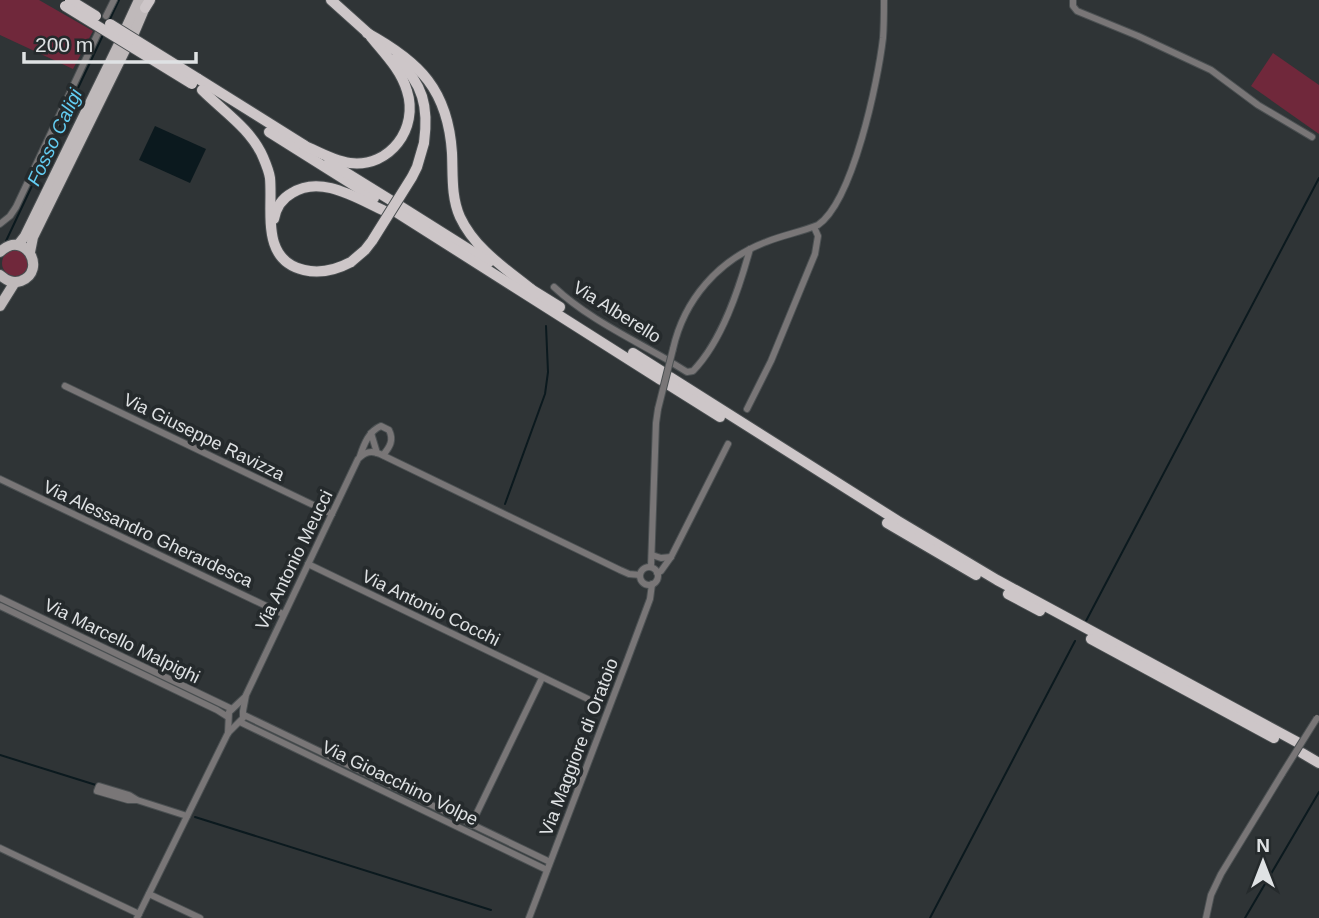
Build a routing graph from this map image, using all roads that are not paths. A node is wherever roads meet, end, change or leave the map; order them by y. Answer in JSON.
{"nodes":[{"id":1,"x":114,"y":0,"type":"edge"},
{"id":2,"x":324,"y":0,"type":"edge"},
{"id":3,"x":333,"y":0,"type":"edge"},
{"id":4,"x":884,"y":0,"type":"edge"},
{"id":5,"x":1073,"y":0,"type":"edge"},
{"id":6,"x":63,"y":2,"type":"edge"},
{"id":7,"x":145,"y":2,"type":"edge"},
{"id":8,"x":345,"y":13,"type":"junction"},
{"id":9,"x":106,"y":16,"type":"dead end"},
{"id":10,"x":130,"y":30,"type":"dead end"},
{"id":11,"x":99,"y":32,"type":"dead end"},
{"id":12,"x":367,"y":33,"type":"junction"},
{"id":13,"x":197,"y":84,"type":"junction"},
{"id":14,"x":1312,"y":137,"type":"dead end"},
{"id":15,"x":299,"y":143,"type":"junction"},
{"id":16,"x":392,"y":209,"type":"junction"},
{"id":17,"x":0,"y":224,"type":"edge"},
{"id":18,"x":814,"y":227,"type":"junction"},
{"id":19,"x":272,"y":236,"type":"junction"},
{"id":20,"x":18,"y":245,"type":"junction"},
{"id":21,"x":1,"y":249,"type":"edge"},
{"id":22,"x":750,"y":249,"type":"junction"},
{"id":23,"x":30,"y":253,"type":"junction"},
{"id":24,"x":0,"y":277,"type":"edge"},
{"id":25,"x":15,"y":282,"type":"junction"},
{"id":26,"x":554,"y":287,"type":"dead end"},
{"id":27,"x":531,"y":289,"type":"junction"},
{"id":28,"x":0,"y":306,"type":"edge"},
{"id":29,"x":666,"y":359,"type":"dead end"},
{"id":30,"x":674,"y":364,"type":"dead end"},
{"id":31,"x":666,"y":378,"type":"junction"},
{"id":32,"x":65,"y":386,"type":"dead end"},
{"id":33,"x":747,"y":410,"type":"dead end"},
{"id":34,"x":371,"y":433,"type":"junction"},
{"id":35,"x":727,"y":444,"type":"dead end"},
{"id":36,"x":380,"y":454,"type":"junction"},
{"id":37,"x":358,"y":459,"type":"junction"},
{"id":38,"x":0,"y":479,"type":"edge"},
{"id":39,"x":332,"y":514,"type":"junction"},
{"id":40,"x":652,"y":555,"type":"junction"},
{"id":41,"x":671,"y":557,"type":"junction"},
{"id":42,"x":308,"y":564,"type":"junction"},
{"id":43,"x":651,"y":567,"type":"junction"},
{"id":44,"x":657,"y":573,"type":"junction"},
{"id":45,"x":640,"y":575,"type":"junction"},
{"id":46,"x":652,"y":584,"type":"junction"},
{"id":47,"x":0,"y":598,"type":"edge"},
{"id":48,"x":0,"y":606,"type":"edge"},
{"id":49,"x":283,"y":614,"type":"junction"},
{"id":50,"x":542,"y":678,"type":"junction"},
{"id":51,"x":246,"y":695,"type":"junction"},
{"id":52,"x":588,"y":699,"type":"dead end"},
{"id":53,"x":233,"y":708,"type":"junction"},
{"id":54,"x":243,"y":713,"type":"junction"},
{"id":55,"x":1318,"y":716,"type":"edge"},
{"id":56,"x":228,"y":718,"type":"junction"},
{"id":57,"x":239,"y":723,"type":"junction"},
{"id":58,"x":228,"y":733,"type":"junction"},
{"id":59,"x":1299,"y":747,"type":"junction"},
{"id":60,"x":1319,"y":754,"type":"edge"},
{"id":61,"x":1319,"y":763,"type":"edge"},
{"id":62,"x":137,"y":800,"type":"junction"},
{"id":63,"x":187,"y":816,"type":"junction"},
{"id":64,"x":471,"y":825,"type":"junction"},
{"id":65,"x":0,"y":848,"type":"edge"},
{"id":66,"x":548,"y":866,"type":"junction"},
{"id":67,"x":149,"y":894,"type":"junction"},
{"id":68,"x":139,"y":916,"type":"edge"},
{"id":69,"x":200,"y":918,"type":"edge"},
{"id":70,"x":528,"y":918,"type":"edge"},
{"id":71,"x":1206,"y":918,"type":"edge"}],
"edges":[{"from":1,"to":9,"type":"street"},
{"from":2,"to":8,"type":"highway"},
{"from":3,"to":8,"type":"highway"},
{"from":4,"to":18,"type":"street"},
{"from":5,"to":14,"type":"street"},
{"from":6,"to":13,"type":"highway","bridge":true},
{"from":7,"to":10,"type":"main road"},
{"from":8,"to":12,"type":"highway"},
{"from":11,"to":17,"type":"street"},
{"from":12,"to":15,"type":"highway"},
{"from":12,"to":19,"type":"highway","bridge":true},
{"from":12,"to":27,"type":"highway"},
{"from":13,"to":15,"type":"highway"},
{"from":13,"to":16,"type":"highway"},
{"from":13,"to":19,"type":"highway"},
{"from":15,"to":16,"type":"highway"},
{"from":16,"to":19,"type":"highway"},
{"from":16,"to":27,"type":"highway"},
{"from":16,"to":31,"type":"highway"},
{"from":18,"to":22,"type":"street"},
{"from":18,"to":33,"type":"street"},
{"from":20,"to":21,"type":"main road"},
{"from":20,"to":23,"type":"main road"},
{"from":20,"to":23,"type":"main road"},
{"from":22,"to":30,"type":"street","name":"Via Alberello"},
{"from":22,"to":40,"type":"street","bridge":true},
{"from":23,"to":25,"type":"main road"},
{"from":24,"to":25,"type":"main road"},
{"from":25,"to":28,"type":"main road"},
{"from":26,"to":29,"type":"street","name":"Via Alberello"},
{"from":27,"to":31,"type":"highway"},
{"from":31,"to":59,"type":"highway"},
{"from":32,"to":39,"type":"street","name":"Via Giuseppe Ravizza"},
{"from":34,"to":36,"type":"street"},
{"from":34,"to":36,"type":"street"},
{"from":34,"to":37,"type":"street","name":"Via Antonio Meucci"},
{"from":35,"to":41,"type":"street","name":"Via Maggiore di Oratoio"},
{"from":36,"to":37,"type":"street"},
{"from":36,"to":45,"type":"street"},
{"from":37,"to":39,"type":"street","name":"Via Antonio Meucci"},
{"from":38,"to":49,"type":"street","name":"Via Alessandro Gherardesca"},
{"from":39,"to":42,"type":"street","name":"Via Antonio Meucci"},
{"from":40,"to":41,"type":"street"},
{"from":40,"to":43,"type":"street"},
{"from":41,"to":44,"type":"street","name":"Via Maggiore di Oratoio"},
{"from":42,"to":49,"type":"street","name":"Via Antonio Meucci"},
{"from":42,"to":50,"type":"street","name":"Via Antonio Cocchi"},
{"from":43,"to":44,"type":"street"},
{"from":43,"to":45,"type":"street"},
{"from":44,"to":46,"type":"street","name":"Via Maggiore di Oratoio"},
{"from":45,"to":46,"type":"street"},
{"from":46,"to":66,"type":"street","name":"Via Maggiore di Oratoio"},
{"from":47,"to":53,"type":"street","name":"Via Marcello Malpighi"},
{"from":48,"to":56,"type":"street","name":"Via Marcello Malpighi"},
{"from":49,"to":51,"type":"street","name":"Via Antonio Meucci"},
{"from":50,"to":52,"type":"street","name":"Via Antonio Cocchi"},
{"from":50,"to":64,"type":"street"},
{"from":51,"to":53,"type":"street","name":"Via Antonio Meucci"},
{"from":51,"to":54,"type":"street","name":"Via Antonio Meucci"},
{"from":53,"to":54,"type":"street"},
{"from":53,"to":56,"type":"street","name":"Via Antonio Meucci"},
{"from":54,"to":57,"type":"street","name":"Via Antonio Meucci"},
{"from":54,"to":64,"type":"street","name":"Via Gioacchino Volpe"},
{"from":55,"to":71,"type":"street","bridge":true},
{"from":56,"to":57,"type":"street"},
{"from":56,"to":58,"type":"street","name":"Via Antonio Meucci"},
{"from":57,"to":58,"type":"street","name":"Via Antonio Meucci"},
{"from":57,"to":66,"type":"street","name":"Via Gioacchino Volpe"},
{"from":58,"to":63,"type":"street","name":"Via Antonio Meucci"},
{"from":59,"to":60,"type":"highway"},
{"from":59,"to":61,"type":"highway"},
{"from":62,"to":62,"type":"street"},
{"from":62,"to":63,"type":"street"},
{"from":63,"to":67,"type":"street","name":"Via Antonio Meucci"},
{"from":64,"to":66,"type":"street","name":"Via Gioacchino Volpe"},
{"from":65,"to":68,"type":"street"},
{"from":66,"to":70,"type":"street","name":"Via Maggiore di Oratoio"},
{"from":67,"to":68,"type":"street","name":"Via Antonio Meucci"},
{"from":67,"to":69,"type":"street"}]}
